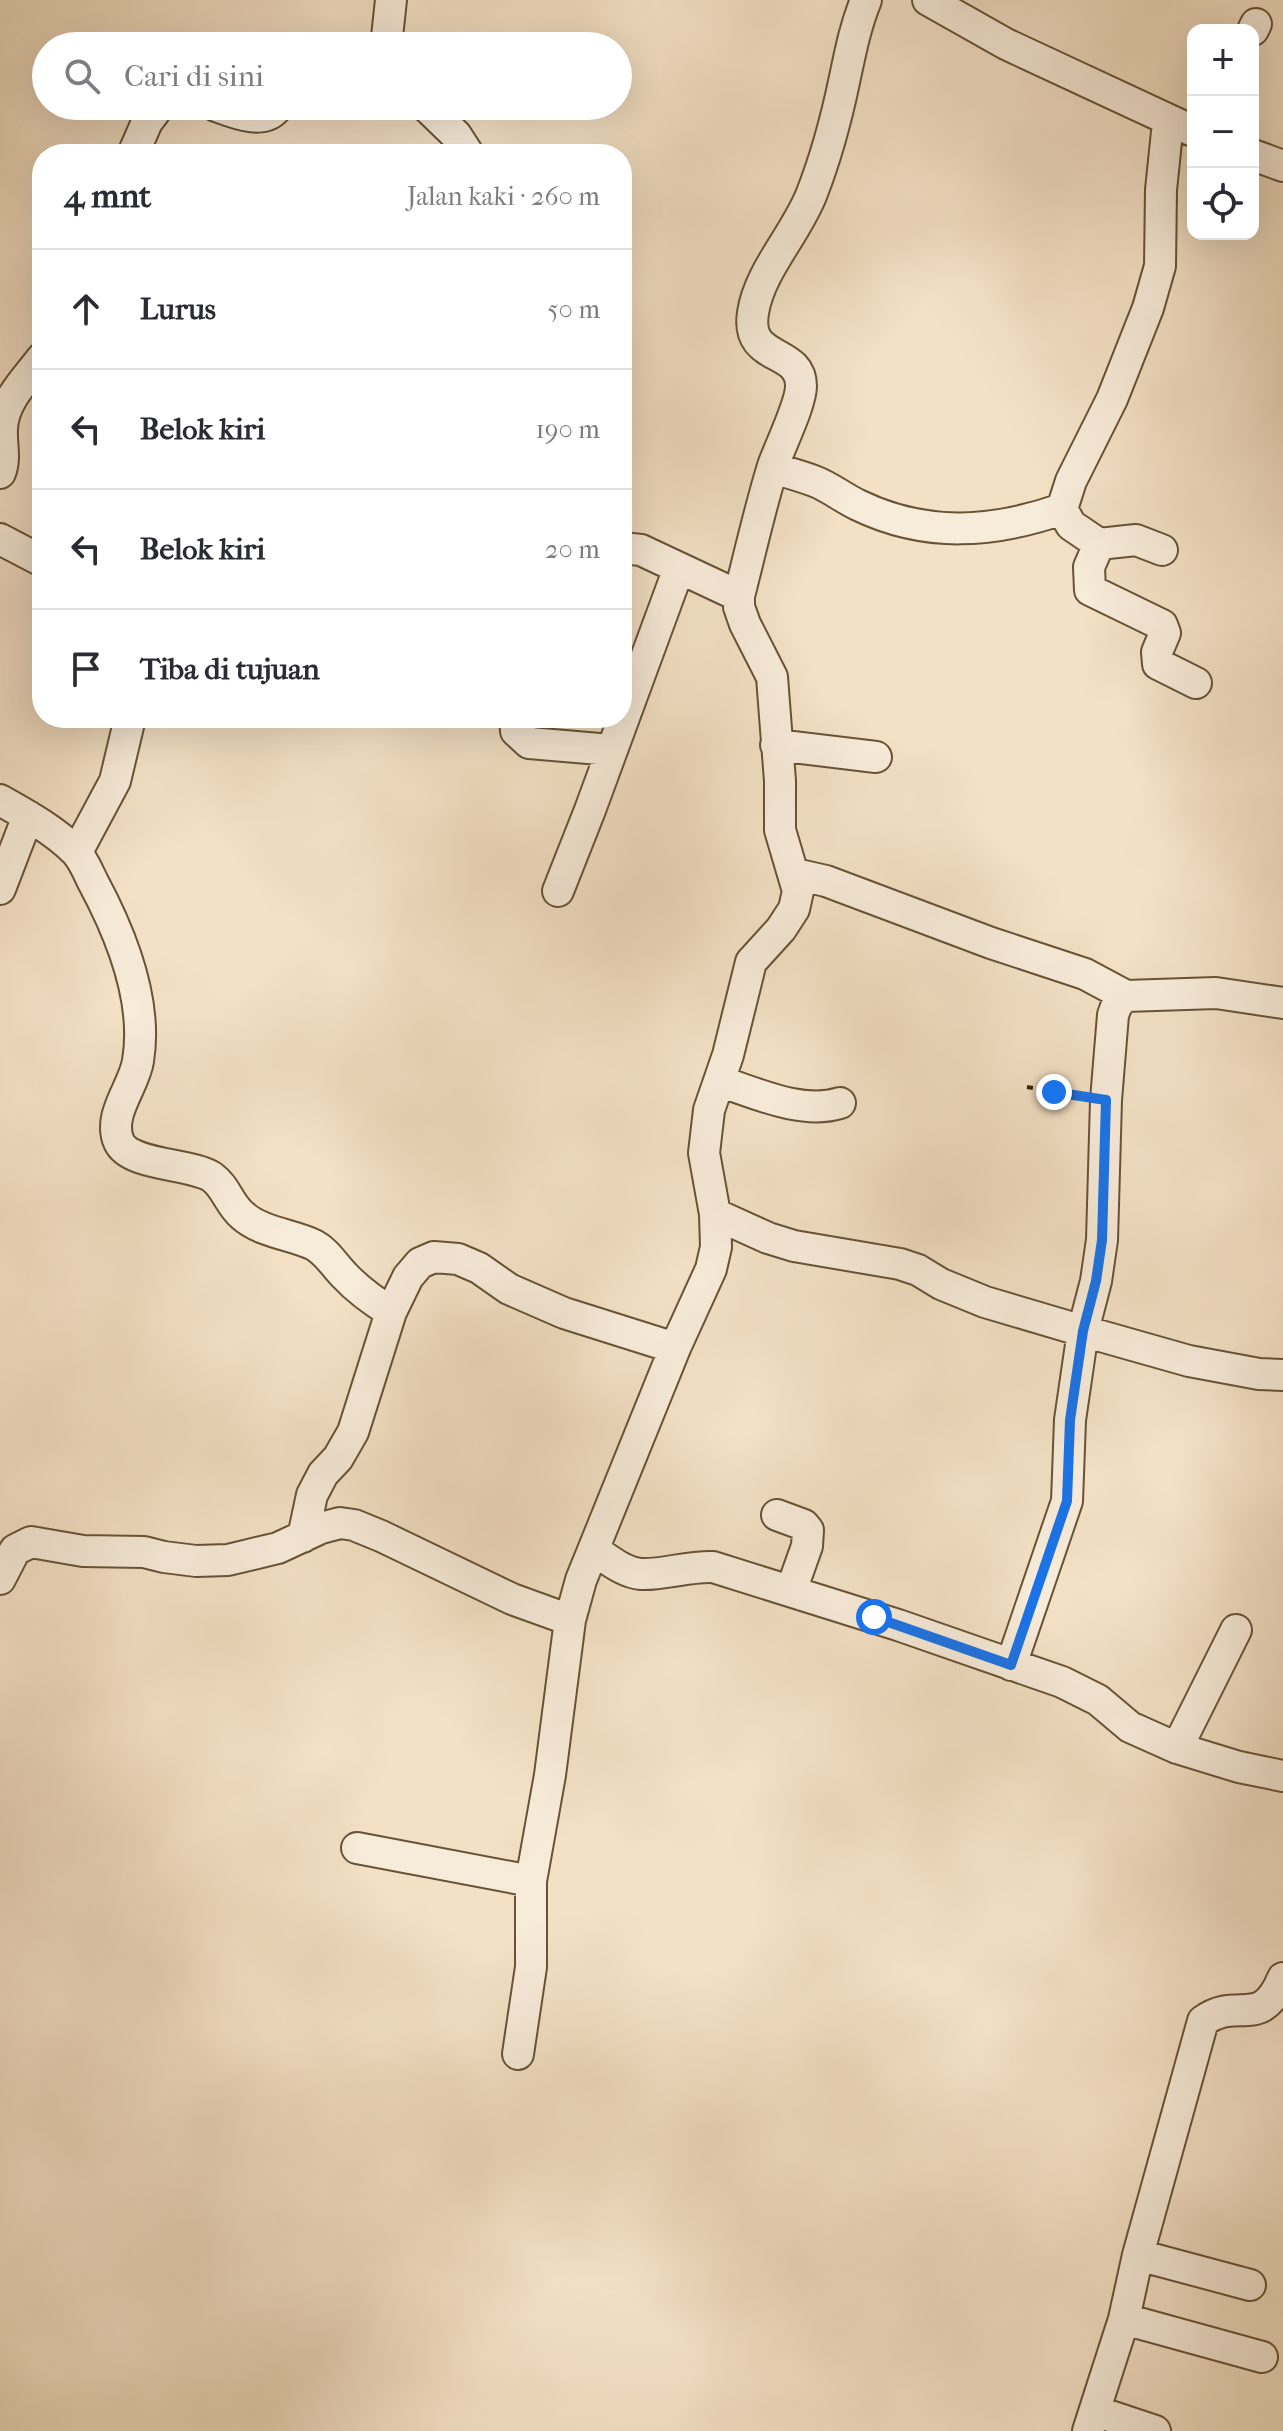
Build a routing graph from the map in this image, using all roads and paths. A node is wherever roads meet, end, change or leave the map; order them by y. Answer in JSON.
{"nodes":[{"id":1,"x":391,"y":0,"type":"edge"},
{"id":2,"x":866,"y":0,"type":"edge"},
{"id":3,"x":928,"y":0,"type":"edge"},
{"id":4,"x":388,"y":32,"type":"edge"},
{"id":5,"x":148,"y":120,"type":"edge"},
{"id":6,"x":440,"y":120,"type":"edge"},
{"id":7,"x":1181,"y":127,"type":"edge"},
{"id":8,"x":137,"y":144,"type":"edge"},
{"id":9,"x":462,"y":144,"type":"edge"},
{"id":10,"x":1259,"y":157,"type":"edge"},
{"id":11,"x":1283,"y":166,"type":"edge"},
{"id":12,"x":32,"y":370,"type":"edge"},
{"id":13,"x":773,"y":468,"type":"junction"},
{"id":14,"x":0,"y":473,"type":"edge"},
{"id":15,"x":1062,"y":509,"type":"junction"},
{"id":16,"x":0,"y":539,"type":"edge"},
{"id":17,"x":1099,"y":544,"type":"junction"},
{"id":18,"x":632,"y":549,"type":"edge"},
{"id":19,"x":1162,"y":550,"type":"dead end"},
{"id":20,"x":32,"y":556,"type":"edge"},
{"id":21,"x":679,"y":568,"type":"junction"},
{"id":22,"x":739,"y":596,"type":"junction"},
{"id":23,"x":1196,"y":683,"type":"dead end"},
{"id":24,"x":632,"y":694,"type":"edge"},
{"id":25,"x":128,"y":728,"type":"edge"},
{"id":26,"x":516,"y":728,"type":"edge"},
{"id":27,"x":619,"y":728,"type":"edge"},
{"id":28,"x":776,"y":745,"type":"junction"},
{"id":29,"x":611,"y":750,"type":"junction"},
{"id":30,"x":876,"y":757,"type":"dead end"},
{"id":31,"x":0,"y":800,"type":"edge"},
{"id":32,"x":28,"y":816,"type":"junction"},
{"id":33,"x":77,"y":852,"type":"junction"},
{"id":34,"x":795,"y":874,"type":"junction"},
{"id":35,"x":0,"y":889,"type":"edge"},
{"id":36,"x":558,"y":891,"type":"dead end"},
{"id":37,"x":1126,"y":996,"type":"junction"},
{"id":38,"x":1283,"y":1003,"type":"edge"},
{"id":39,"x":719,"y":1081,"type":"junction"},
{"id":40,"x":1027,"y":1087,"type":"dead end"},
{"id":41,"x":1106,"y":1100,"type":"junction"},
{"id":42,"x":840,"y":1103,"type":"dead end"},
{"id":43,"x":715,"y":1214,"type":"junction"},
{"id":44,"x":391,"y":1312,"type":"junction"},
{"id":45,"x":1083,"y":1331,"type":"junction"},
{"id":46,"x":675,"y":1348,"type":"junction"},
{"id":47,"x":1283,"y":1375,"type":"edge"},
{"id":48,"x":777,"y":1515,"type":"dead end"},
{"id":49,"x":303,"y":1537,"type":"junction"},
{"id":50,"x":594,"y":1550,"type":"junction"},
{"id":51,"x":0,"y":1579,"type":"edge"},
{"id":52,"x":791,"y":1591,"type":"junction"},
{"id":53,"x":570,"y":1620,"type":"junction"},
{"id":54,"x":1236,"y":1630,"type":"dead end"},
{"id":55,"x":1011,"y":1665,"type":"junction"},
{"id":56,"x":1177,"y":1748,"type":"junction"},
{"id":57,"x":1283,"y":1776,"type":"edge"},
{"id":58,"x":357,"y":1848,"type":"dead end"},
{"id":59,"x":531,"y":1881,"type":"junction"},
{"id":60,"x":1283,"y":1978,"type":"edge"},
{"id":61,"x":518,"y":2054,"type":"dead end"},
{"id":62,"x":1138,"y":2255,"type":"junction"},
{"id":63,"x":1250,"y":2285,"type":"dead end"},
{"id":64,"x":1124,"y":2319,"type":"junction"},
{"id":65,"x":1262,"y":2357,"type":"dead end"},
{"id":66,"x":1092,"y":2421,"type":"edge"},
{"id":67,"x":1155,"y":2431,"type":"edge"}],
"edges":[{"from":1,"to":4,"type":"street"},
{"from":2,"to":13,"type":"street"},
{"from":3,"to":7,"type":"street"},
{"from":5,"to":8,"type":"street"},
{"from":6,"to":9,"type":"street"},
{"from":7,"to":15,"type":"street"},
{"from":10,"to":11,"type":"street"},
{"from":12,"to":14,"type":"street"},
{"from":13,"to":15,"type":"street"},
{"from":13,"to":22,"type":"street"},
{"from":15,"to":17,"type":"street"},
{"from":16,"to":20,"type":"street"},
{"from":17,"to":19,"type":"street"},
{"from":17,"to":23,"type":"street"},
{"from":18,"to":21,"type":"street"},
{"from":21,"to":22,"type":"street"},
{"from":21,"to":24,"type":"street"},
{"from":22,"to":28,"type":"street"},
{"from":25,"to":33,"type":"street"},
{"from":26,"to":29,"type":"street"},
{"from":27,"to":29,"type":"street"},
{"from":28,"to":30,"type":"street"},
{"from":28,"to":34,"type":"street"},
{"from":29,"to":36,"type":"street"},
{"from":31,"to":32,"type":"street"},
{"from":32,"to":33,"type":"street"},
{"from":32,"to":35,"type":"street"},
{"from":33,"to":44,"type":"street"},
{"from":34,"to":37,"type":"street"},
{"from":34,"to":39,"type":"street"},
{"from":37,"to":38,"type":"street"},
{"from":37,"to":41,"type":"street"},
{"from":39,"to":42,"type":"street"},
{"from":39,"to":43,"type":"street"},
{"from":40,"to":41,"type":"path"},
{"from":41,"to":45,"type":"street"},
{"from":43,"to":45,"type":"street"},
{"from":43,"to":46,"type":"street"},
{"from":44,"to":46,"type":"street"},
{"from":44,"to":49,"type":"street"},
{"from":45,"to":47,"type":"street"},
{"from":45,"to":55,"type":"street"},
{"from":46,"to":50,"type":"street"},
{"from":48,"to":52,"type":"street"},
{"from":49,"to":51,"type":"street"},
{"from":49,"to":53,"type":"street"},
{"from":50,"to":52,"type":"street"},
{"from":50,"to":53,"type":"street"},
{"from":52,"to":55,"type":"street"},
{"from":53,"to":59,"type":"street"},
{"from":54,"to":56,"type":"street"},
{"from":55,"to":56,"type":"street"},
{"from":56,"to":57,"type":"street"},
{"from":58,"to":59,"type":"street"},
{"from":59,"to":61,"type":"street"},
{"from":60,"to":62,"type":"street"},
{"from":62,"to":63,"type":"street"},
{"from":62,"to":64,"type":"street"},
{"from":64,"to":65,"type":"street"},
{"from":64,"to":66,"type":"street"},
{"from":66,"to":67,"type":"street"}]}
